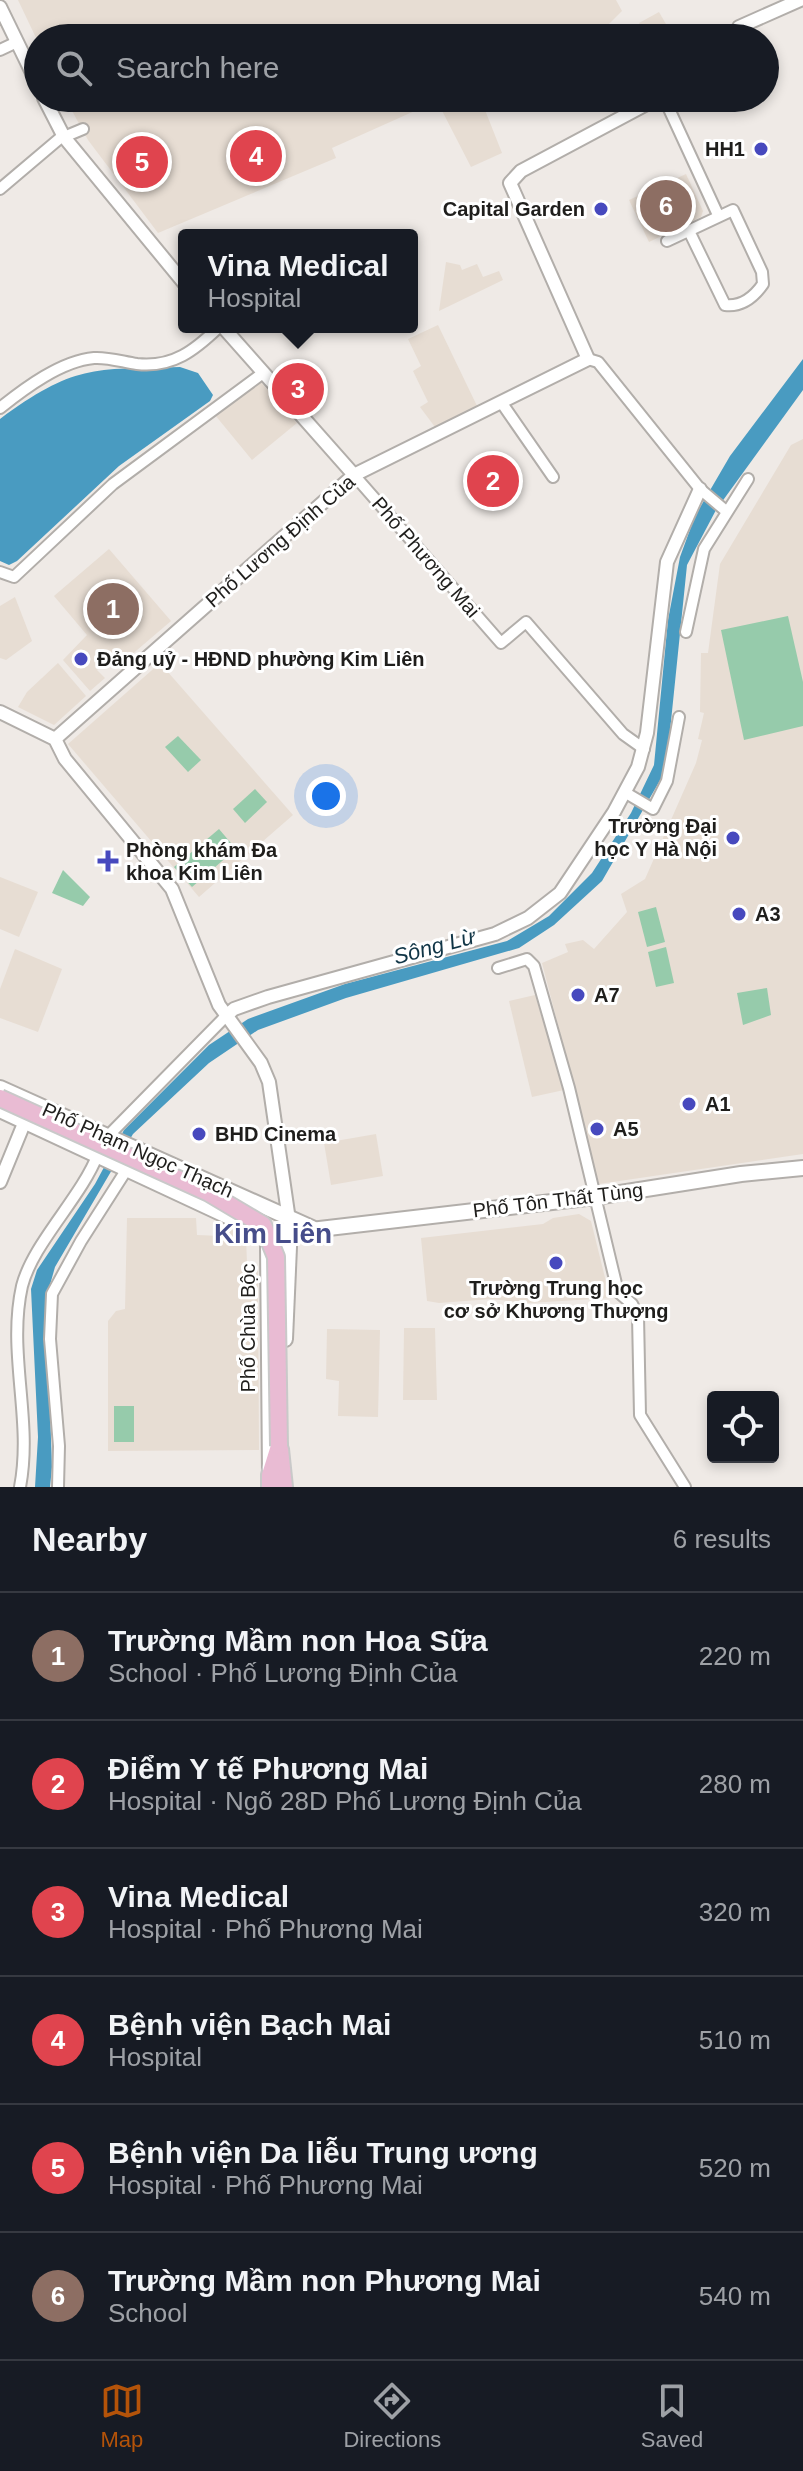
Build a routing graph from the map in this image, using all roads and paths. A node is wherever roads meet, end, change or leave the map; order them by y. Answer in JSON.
{"nodes":[{"id":1,"x":800,"y":0,"type":"edge"},
{"id":2,"x":0,"y":7,"type":"edge"},
{"id":3,"x":746,"y":24,"type":"edge"},
{"id":4,"x":17,"y":42,"type":"junction"},
{"id":5,"x":0,"y":50,"type":"edge"},
{"id":6,"x":24,"y":55,"type":"edge"},
{"id":7,"x":53,"y":112,"type":"edge"},
{"id":8,"x":58,"y":112,"type":"edge"},
{"id":9,"x":634,"y":112,"type":"edge"},
{"id":10,"x":668,"y":112,"type":"edge"},
{"id":11,"x":83,"y":129,"type":"dead end"},
{"id":12,"x":69,"y":139,"type":"junction"},
{"id":13,"x":0,"y":189,"type":"edge"},
{"id":14,"x":718,"y":215,"type":"junction"},
{"id":15,"x":689,"y":231,"type":"junction"},
{"id":16,"x":667,"y":241,"type":"dead end"},
{"id":17,"x":178,"y":276,"type":"edge"},
{"id":18,"x":213,"y":333,"type":"edge"},
{"id":19,"x":226,"y":333,"type":"edge"},
{"id":20,"x":588,"y":359,"type":"junction"},
{"id":21,"x":263,"y":373,"type":"junction"},
{"id":22,"x":501,"y":402,"type":"junction"},
{"id":23,"x":0,"y":408,"type":"edge"},
{"id":24,"x":354,"y":475,"type":"junction"},
{"id":25,"x":553,"y":477,"type":"dead end"},
{"id":26,"x":748,"y":479,"type":"dead end"},
{"id":27,"x":704,"y":492,"type":"junction"},
{"id":28,"x":722,"y":508,"type":"junction"},
{"id":29,"x":0,"y":572,"type":"edge"},
{"id":30,"x":686,"y":632,"type":"dead end"},
{"id":31,"x":0,"y":712,"type":"edge"},
{"id":32,"x":679,"y":717,"type":"dead end"},
{"id":33,"x":55,"y":739,"type":"junction"},
{"id":34,"x":644,"y":749,"type":"junction"},
{"id":35,"x":628,"y":795,"type":"junction"},
{"id":36,"x":498,"y":968,"type":"dead end"},
{"id":37,"x":229,"y":1020,"type":"junction"},
{"id":38,"x":0,"y":1088,"type":"edge"},
{"id":39,"x":0,"y":1098,"type":"edge"},
{"id":40,"x":0,"y":1110,"type":"edge"},
{"id":41,"x":25,"y":1121,"type":"junction"},
{"id":42,"x":110,"y":1137,"type":"junction"},
{"id":43,"x":98,"y":1154,"type":"junction"},
{"id":44,"x":803,"y":1168,"type":"edge"},
{"id":45,"x":127,"y":1169,"type":"junction"},
{"id":46,"x":0,"y":1182,"type":"edge"},
{"id":47,"x":220,"y":1187,"type":"junction"},
{"id":48,"x":595,"y":1197,"type":"junction"},
{"id":49,"x":286,"y":1199,"type":"junction"},
{"id":50,"x":213,"y":1206,"type":"junction"},
{"id":51,"x":275,"y":1214,"type":"junction"},
{"id":52,"x":290,"y":1226,"type":"junction"},
{"id":53,"x":268,"y":1235,"type":"junction"},
{"id":54,"x":287,"y":1281,"type":"junction"},
{"id":55,"x":268,"y":1282,"type":"junction"},
{"id":56,"x":277,"y":1481,"type":"edge"},
{"id":57,"x":20,"y":1487,"type":"edge"},
{"id":58,"x":58,"y":1487,"type":"edge"},
{"id":59,"x":685,"y":1487,"type":"edge"}],
"edges":[{"from":1,"to":3,"type":"street"},
{"from":2,"to":4,"type":"street"},
{"from":4,"to":5,"type":"street"},
{"from":4,"to":6,"type":"street"},
{"from":7,"to":12,"type":"street"},
{"from":8,"to":12,"type":"street"},
{"from":9,"to":20,"type":"street"},
{"from":10,"to":14,"type":"street"},
{"from":11,"to":12,"type":"street"},
{"from":12,"to":13,"type":"street"},
{"from":12,"to":17,"type":"street"},
{"from":14,"to":15,"type":"street"},
{"from":14,"to":15,"type":"street"},
{"from":15,"to":16,"type":"street"},
{"from":18,"to":23,"type":"street"},
{"from":19,"to":21,"type":"street","name":"Phố Phương Mai"},
{"from":20,"to":22,"type":"street","name":"Phố Lương Định Của"},
{"from":20,"to":27,"type":"street"},
{"from":21,"to":24,"type":"street","name":"Phố Phương Mai"},
{"from":21,"to":29,"type":"street"},
{"from":22,"to":24,"type":"street","name":"Phố Lương Định Của"},
{"from":22,"to":25,"type":"street"},
{"from":24,"to":33,"type":"street","name":"Phố Lương Định Của"},
{"from":24,"to":34,"type":"street","name":"Phố Phương Mai"},
{"from":26,"to":28,"type":"street"},
{"from":27,"to":28,"type":"street"},
{"from":27,"to":34,"type":"street"},
{"from":28,"to":30,"type":"street"},
{"from":31,"to":33,"type":"street"},
{"from":32,"to":35,"type":"street"},
{"from":33,"to":37,"type":"street"},
{"from":34,"to":35,"type":"street"},
{"from":35,"to":37,"type":"street"},
{"from":36,"to":48,"type":"street"},
{"from":37,"to":42,"type":"street"},
{"from":37,"to":49,"type":"street"},
{"from":38,"to":42,"type":"main road","name":"Phố Phạm Ngọc Thạch"},
{"from":39,"to":56,"type":"main road","bridge":true},
{"from":40,"to":41,"type":"main road","name":"Phố Phạm Ngọc Thạch"},
{"from":41,"to":43,"type":"main road","name":"Phố Phạm Ngọc Thạch"},
{"from":41,"to":46,"type":"street"},
{"from":42,"to":47,"type":"main road","name":"Phố Phạm Ngọc Thạch"},
{"from":43,"to":45,"type":"main road","name":"Phố Phạm Ngọc Thạch"},
{"from":43,"to":57,"type":"street"},
{"from":44,"to":48,"type":"main road","name":"Phố Tôn Thất Tùng"},
{"from":45,"to":50,"type":"main road","name":"Phố Phạm Ngọc Thạch"},
{"from":45,"to":58,"type":"street"},
{"from":47,"to":50,"type":"main road"},
{"from":47,"to":51,"type":"main road","name":"Phố Phạm Ngọc Thạch"},
{"from":48,"to":52,"type":"main road","name":"Phố Tôn Thất Tùng"},
{"from":48,"to":59,"type":"street"},
{"from":49,"to":51,"type":"street"},
{"from":49,"to":52,"type":"street"},
{"from":50,"to":53,"type":"main road","name":"Phố Phạm Ngọc Thạch"},
{"from":51,"to":52,"type":"main road"},
{"from":51,"to":53,"type":"main road","name":"Phố Chùa Bộc"},
{"from":52,"to":53,"type":"main road"},
{"from":52,"to":54,"type":"main road","name":"Phố Chùa Bộc"},
{"from":53,"to":55,"type":"main road","name":"Phố Chùa Bộc"},
{"from":54,"to":55,"type":"main road"},
{"from":54,"to":56,"type":"main road","name":"Phố Chùa Bộc"},
{"from":55,"to":56,"type":"main road","name":"Phố Chùa Bộc"}]}
